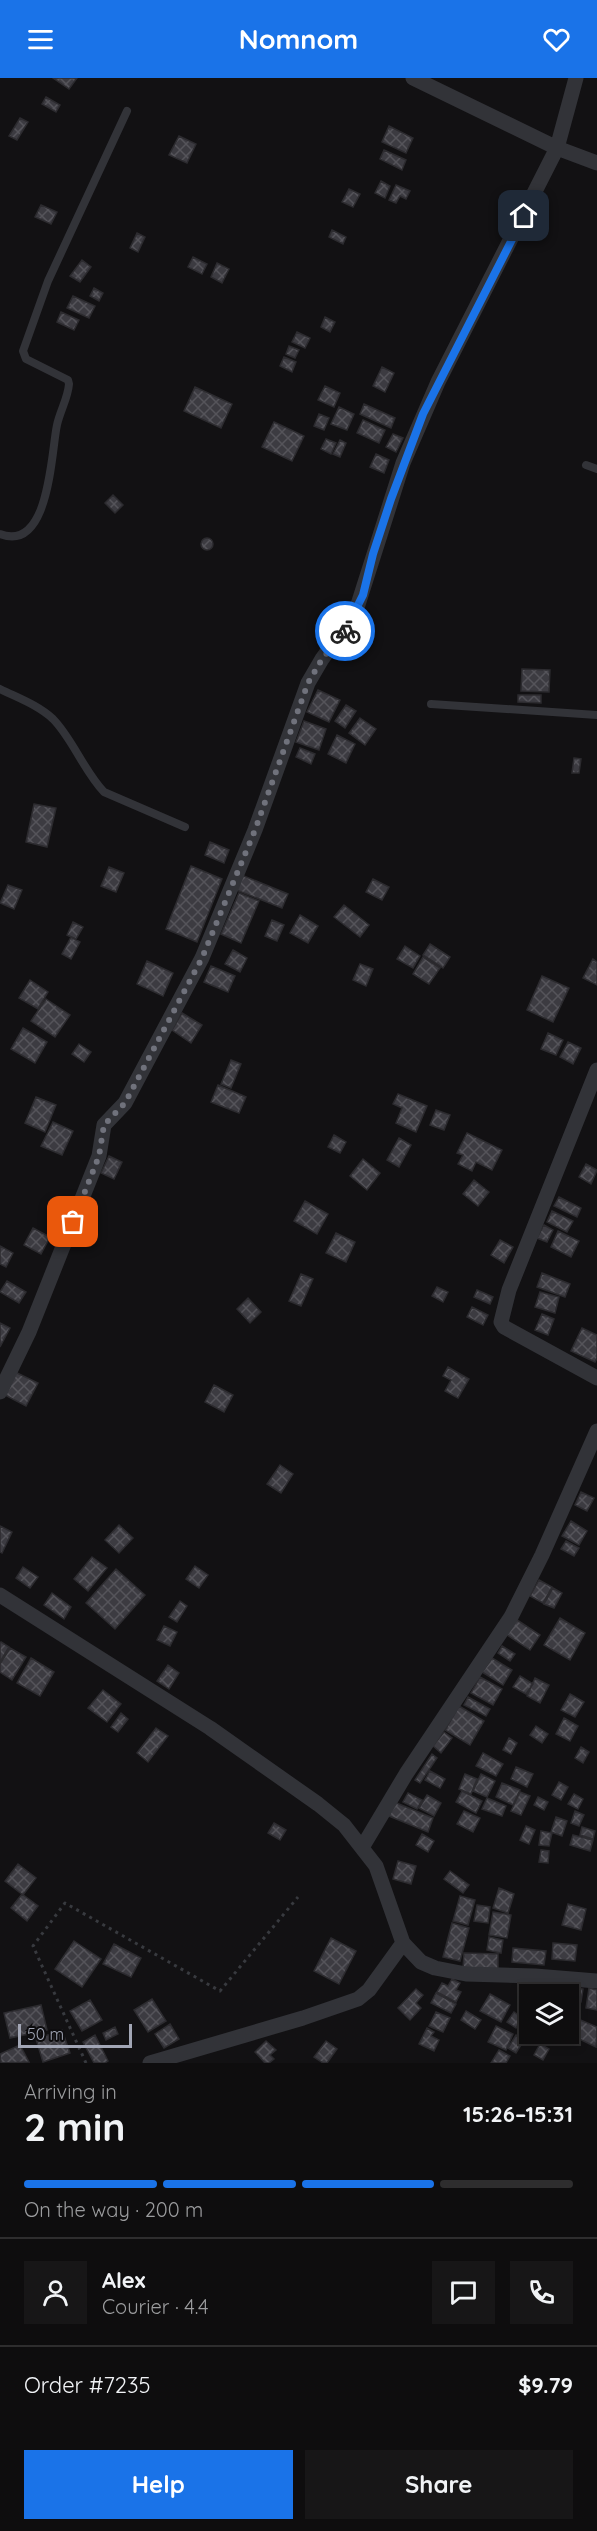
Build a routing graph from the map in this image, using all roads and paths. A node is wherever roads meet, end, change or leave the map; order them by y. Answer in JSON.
{"nodes":[{"id":1,"x":413,"y":78,"type":"edge"},
{"id":2,"x":576,"y":78,"type":"edge"},
{"id":3,"x":127,"y":111,"type":"dead end"},
{"id":4,"x":557,"y":148,"type":"junction"},
{"id":5,"x":597,"y":164,"type":"edge"},
{"id":6,"x":586,"y":465,"type":"dead end"},
{"id":7,"x":597,"y":469,"type":"edge"},
{"id":8,"x":0,"y":534,"type":"edge"},
{"id":9,"x":0,"y":689,"type":"edge"},
{"id":10,"x":431,"y":704,"type":"dead end"},
{"id":11,"x":597,"y":715,"type":"edge"},
{"id":12,"x":185,"y":827,"type":"dead end"},
{"id":13,"x":597,"y":1070,"type":"edge"},
{"id":14,"x":597,"y":1378,"type":"edge"},
{"id":15,"x":0,"y":1392,"type":"edge"},
{"id":16,"x":597,"y":1431,"type":"edge"},
{"id":17,"x":0,"y":1595,"type":"edge"},
{"id":18,"x":363,"y":1846,"type":"junction"},
{"id":19,"x":298,"y":1897,"type":"dead end"},
{"id":20,"x":404,"y":1943,"type":"junction"},
{"id":21,"x":597,"y":1981,"type":"edge"},
{"id":22,"x":86,"y":2063,"type":"edge"},
{"id":23,"x":150,"y":2063,"type":"edge"}],
"edges":[{"from":1,"to":4,"type":"street"},
{"from":2,"to":4,"type":"street"},
{"from":3,"to":8,"type":"lane"},
{"from":4,"to":5,"type":"street"},
{"from":4,"to":15,"type":"street"},
{"from":6,"to":7,"type":"lane"},
{"from":9,"to":12,"type":"lane"},
{"from":10,"to":11,"type":"lane"},
{"from":13,"to":14,"type":"street"},
{"from":16,"to":18,"type":"street"},
{"from":17,"to":18,"type":"street"},
{"from":18,"to":20,"type":"street"},
{"from":19,"to":22,"type":"path"},
{"from":20,"to":21,"type":"street"},
{"from":20,"to":23,"type":"street"}]}
